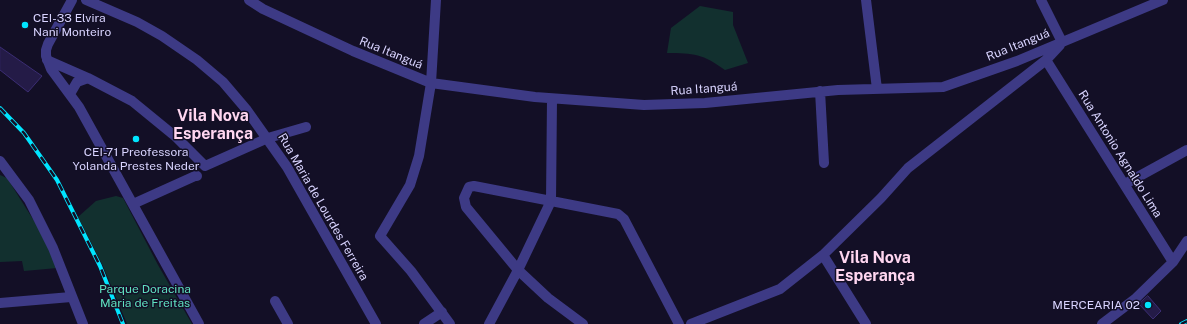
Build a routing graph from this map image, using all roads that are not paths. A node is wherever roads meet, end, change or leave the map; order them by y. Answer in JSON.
{"nodes":[{"id":1,"x":72,"y":0,"type":"edge"},
{"id":2,"x":86,"y":0,"type":"edge"},
{"id":3,"x":249,"y":0,"type":"edge"},
{"id":4,"x":436,"y":0,"type":"edge"},
{"id":5,"x":866,"y":0,"type":"edge"},
{"id":6,"x":1041,"y":0,"type":"edge"},
{"id":7,"x":1163,"y":0,"type":"edge"},
{"id":8,"x":1062,"y":42,"type":"junction"},
{"id":9,"x":1026,"y":57,"type":"junction"},
{"id":10,"x":47,"y":60,"type":"junction"},
{"id":11,"x":1046,"y":60,"type":"junction"},
{"id":12,"x":66,"y":68,"type":"junction"},
{"id":13,"x":1030,"y":72,"type":"junction"},
{"id":14,"x":54,"y":74,"type":"junction"},
{"id":15,"x":88,"y":78,"type":"junction"},
{"id":16,"x":77,"y":82,"type":"junction"},
{"id":17,"x":431,"y":83,"type":"junction"},
{"id":18,"x":63,"y":84,"type":"junction"},
{"id":19,"x":877,"y":89,"type":"junction"},
{"id":20,"x":820,"y":91,"type":"junction"},
{"id":21,"x":70,"y":94,"type":"junction"},
{"id":22,"x":552,"y":99,"type":"junction"},
{"id":23,"x":306,"y":127,"type":"dead end"},
{"id":24,"x":268,"y":138,"type":"junction"},
{"id":25,"x":1187,"y":150,"type":"edge"},
{"id":26,"x":0,"y":162,"type":"edge"},
{"id":27,"x":824,"y":163,"type":"dead end"},
{"id":28,"x":197,"y":176,"type":"dead end"},
{"id":29,"x":1125,"y":184,"type":"junction"},
{"id":30,"x":552,"y":201,"type":"junction"},
{"id":31,"x":133,"y":204,"type":"junction"},
{"id":32,"x":1187,"y":241,"type":"edge"},
{"id":33,"x":823,"y":255,"type":"junction"},
{"id":34,"x":1172,"y":262,"type":"junction"},
{"id":35,"x":518,"y":270,"type":"junction"},
{"id":36,"x":71,"y":297,"type":"junction"},
{"id":37,"x":275,"y":301,"type":"dead end"},
{"id":38,"x":0,"y":303,"type":"edge"},
{"id":39,"x":442,"y":312,"type":"junction"},
{"id":40,"x":83,"y":324,"type":"edge"},
{"id":41,"x":199,"y":324,"type":"edge"},
{"id":42,"x":288,"y":324,"type":"edge"},
{"id":43,"x":376,"y":324,"type":"edge"},
{"id":44,"x":424,"y":324,"type":"edge"},
{"id":45,"x":450,"y":324,"type":"edge"},
{"id":46,"x":489,"y":324,"type":"edge"},
{"id":47,"x":584,"y":324,"type":"edge"},
{"id":48,"x":679,"y":324,"type":"edge"},
{"id":49,"x":690,"y":324,"type":"edge"},
{"id":50,"x":866,"y":324,"type":"edge"},
{"id":51,"x":1102,"y":324,"type":"edge"}],
"edges":[{"from":1,"to":10,"type":"street"},
{"from":2,"to":24,"type":"street","name":"Rua Maria de Lourdes Ferreira"},
{"from":3,"to":17,"type":"street","name":"Rua Itanguá"},
{"from":4,"to":17,"type":"street"},
{"from":5,"to":19,"type":"street"},
{"from":6,"to":8,"type":"street"},
{"from":7,"to":8,"type":"street","name":"Rua Itanguá"},
{"from":8,"to":9,"type":"street","name":"Rua Itanguá"},
{"from":8,"to":11,"type":"street"},
{"from":9,"to":13,"type":"street"},
{"from":9,"to":19,"type":"street","name":"Rua Itanguá"},
{"from":10,"to":12,"type":"street"},
{"from":10,"to":14,"type":"street"},
{"from":11,"to":13,"type":"street"},
{"from":11,"to":29,"type":"street","name":"Rua Antonio Agnaldo Lima"},
{"from":12,"to":14,"type":"street"},
{"from":12,"to":15,"type":"street"},
{"from":13,"to":33,"type":"street"},
{"from":14,"to":18,"type":"street"},
{"from":15,"to":16,"type":"street"},
{"from":15,"to":24,"type":"street"},
{"from":16,"to":18,"type":"street"},
{"from":16,"to":21,"type":"street"},
{"from":17,"to":22,"type":"street","name":"Rua Itanguá"},
{"from":17,"to":39,"type":"street"},
{"from":18,"to":21,"type":"street"},
{"from":19,"to":20,"type":"street","name":"Rua Itanguá"},
{"from":20,"to":22,"type":"street","name":"Rua Itanguá"},
{"from":20,"to":27,"type":"street"},
{"from":21,"to":31,"type":"street"},
{"from":22,"to":30,"type":"street"},
{"from":23,"to":24,"type":"street"},
{"from":24,"to":43,"type":"street","name":"Rua Maria de Lourdes Ferreira"},
{"from":25,"to":29,"type":"street"},
{"from":26,"to":36,"type":"street"},
{"from":28,"to":31,"type":"street"},
{"from":29,"to":34,"type":"street","name":"Rua Antonio Agnaldo Lima"},
{"from":30,"to":35,"type":"street"},
{"from":30,"to":35,"type":"street"},
{"from":30,"to":48,"type":"street"},
{"from":31,"to":41,"type":"street"},
{"from":32,"to":34,"type":"street"},
{"from":33,"to":49,"type":"street"},
{"from":33,"to":50,"type":"street"},
{"from":34,"to":51,"type":"street"},
{"from":35,"to":46,"type":"street"},
{"from":35,"to":47,"type":"street"},
{"from":36,"to":38,"type":"street"},
{"from":36,"to":40,"type":"street"},
{"from":37,"to":42,"type":"street"},
{"from":39,"to":44,"type":"street"},
{"from":39,"to":45,"type":"street"}]}
